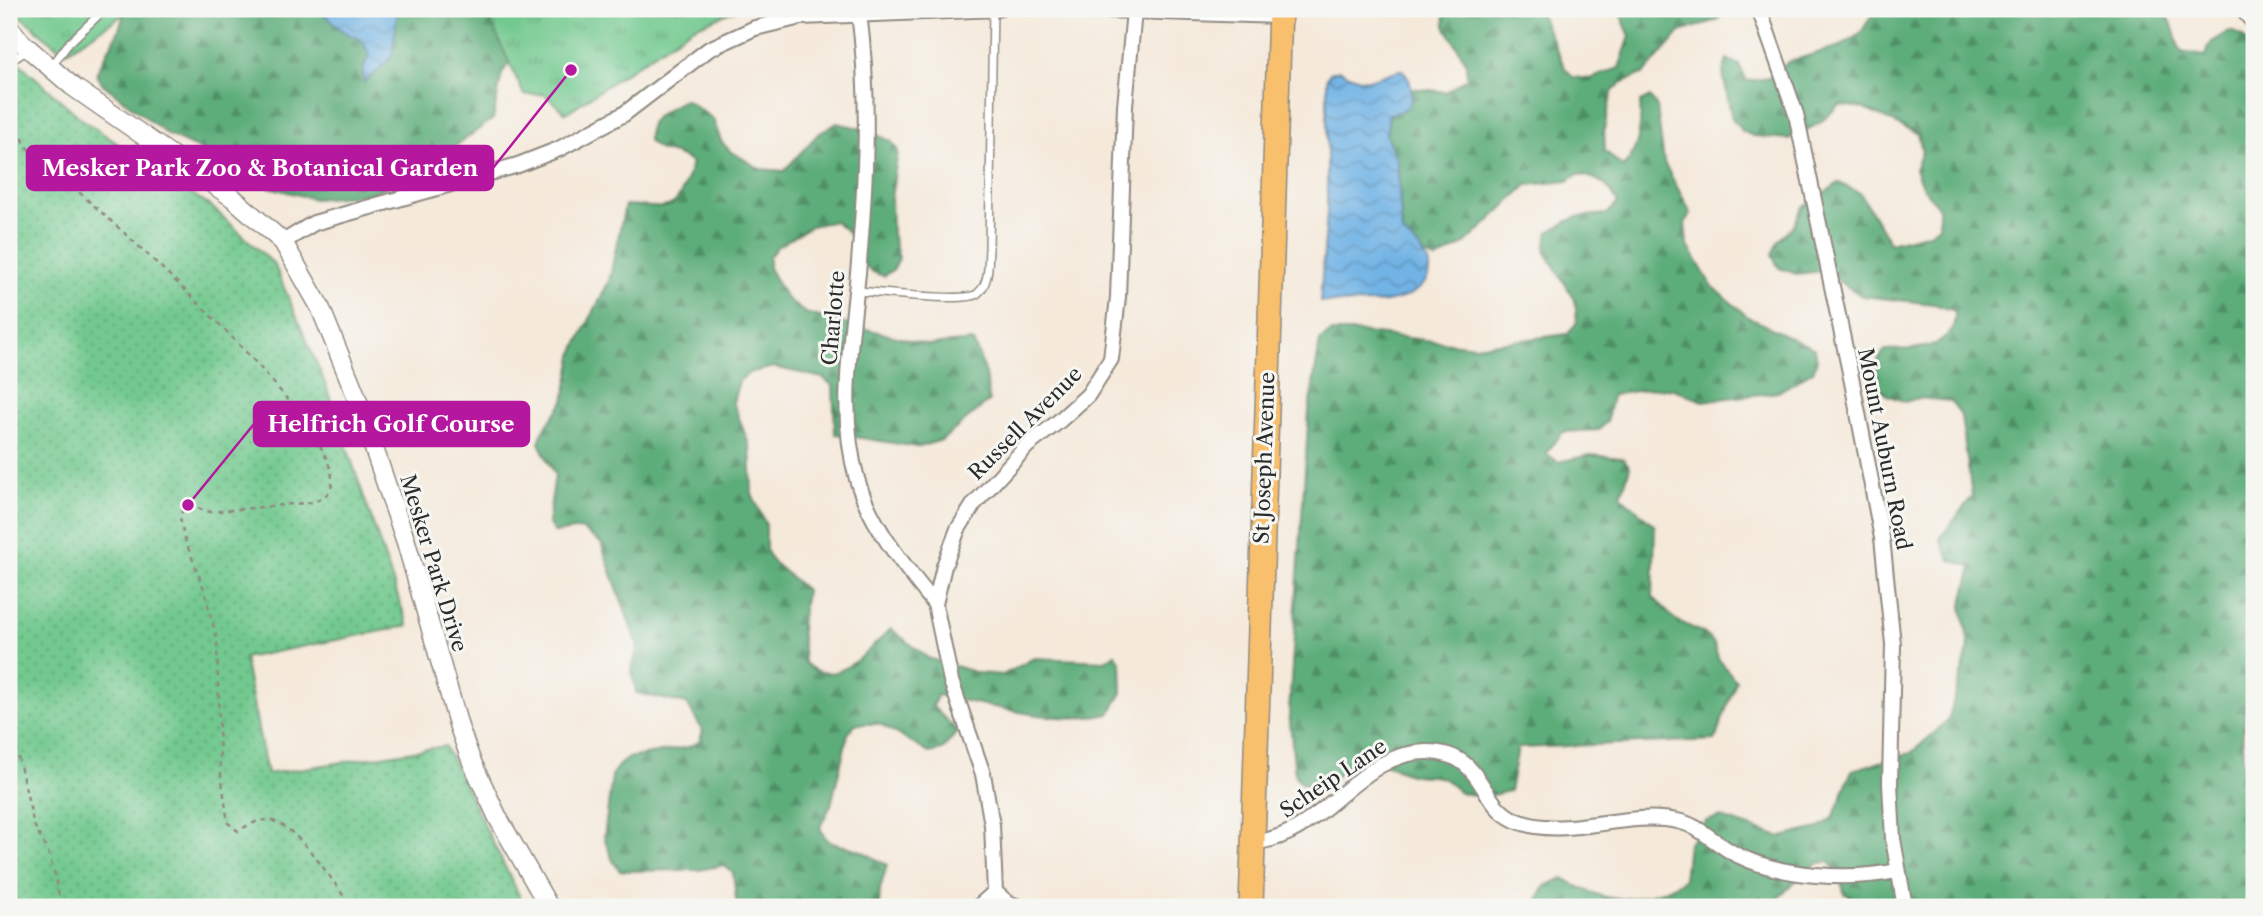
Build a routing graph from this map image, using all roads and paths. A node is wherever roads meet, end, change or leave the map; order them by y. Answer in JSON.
{"nodes":[{"id":1,"x":104,"y":9,"type":"edge"},
{"id":2,"x":993,"y":9,"type":"edge"},
{"id":3,"x":998,"y":9,"type":"edge"},
{"id":4,"x":1076,"y":9,"type":"edge"},
{"id":5,"x":1759,"y":9,"type":"edge"},
{"id":6,"x":2242,"y":9,"type":"edge"},
{"id":7,"x":1133,"y":12,"type":"junction"},
{"id":8,"x":1279,"y":12,"type":"edge"},
{"id":9,"x":859,"y":13,"type":"junction"},
{"id":10,"x":2254,"y":23,"type":"edge"},
{"id":11,"x":9,"y":27,"type":"edge"},
{"id":12,"x":29,"y":49,"type":"junction"},
{"id":13,"x":9,"y":62,"type":"edge"},
{"id":14,"x":50,"y":68,"type":"junction"},
{"id":15,"x":9,"y":123,"type":"edge"},
{"id":16,"x":283,"y":242,"type":"junction"},
{"id":17,"x":856,"y":291,"type":"junction"},
{"id":18,"x":935,"y":604,"type":"junction"},
{"id":19,"x":9,"y":718,"type":"edge"},
{"id":20,"x":1253,"y":842,"type":"junction"},
{"id":21,"x":1898,"y":871,"type":"junction"},
{"id":22,"x":995,"y":892,"type":"junction"},
{"id":23,"x":61,"y":907,"type":"edge"},
{"id":24,"x":351,"y":907,"type":"edge"},
{"id":25,"x":549,"y":907,"type":"edge"},
{"id":26,"x":978,"y":907,"type":"edge"},
{"id":27,"x":1019,"y":907,"type":"edge"},
{"id":28,"x":1251,"y":907,"type":"edge"},
{"id":29,"x":1905,"y":907,"type":"edge"}],
"edges":[{"from":1,"to":14,"type":"lane"},
{"from":2,"to":3,"type":"street"},
{"from":2,"to":9,"type":"street"},
{"from":2,"to":17,"type":"lane"},
{"from":4,"to":7,"type":"street"},
{"from":5,"to":21,"type":"street","name":"Mount Auburn Road"},
{"from":6,"to":10,"type":"street"},
{"from":7,"to":8,"type":"street"},
{"from":7,"to":18,"type":"street","name":"Russell Avenue"},
{"from":8,"to":20,"type":"main road","name":"St Joseph Avenue"},
{"from":9,"to":16,"type":"street"},
{"from":9,"to":17,"type":"street","name":"Charlotte"},
{"from":11,"to":12,"type":"street","name":"Mesker Park Drive"},
{"from":12,"to":13,"type":"lane"},
{"from":12,"to":14,"type":"street","name":"Mesker Park Drive"},
{"from":14,"to":16,"type":"street","name":"Mesker Park Drive"},
{"from":15,"to":24,"type":"path"},
{"from":16,"to":25,"type":"street","name":"Mesker Park Drive"},
{"from":17,"to":18,"type":"street","name":"Charlotte"},
{"from":18,"to":22,"type":"street","name":"Russell Avenue"},
{"from":19,"to":23,"type":"path"},
{"from":20,"to":21,"type":"street","name":"Scheip Lane"},
{"from":20,"to":28,"type":"main road","name":"St Joseph Avenue"},
{"from":21,"to":29,"type":"street","name":"Mount Auburn Road"},
{"from":22,"to":26,"type":"street"},
{"from":22,"to":27,"type":"street"}]}
